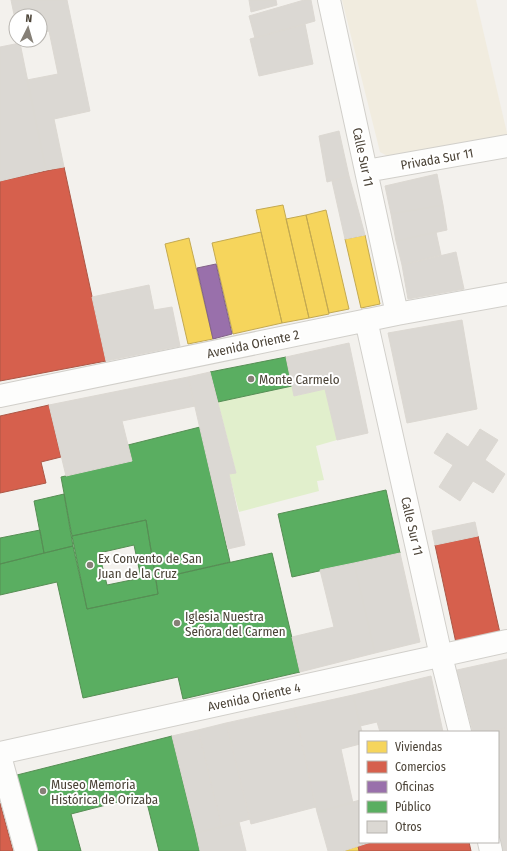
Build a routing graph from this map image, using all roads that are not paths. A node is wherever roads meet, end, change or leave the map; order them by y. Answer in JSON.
{"nodes":[{"id":1,"x":329,"y":0,"type":"edge"},
{"id":2,"x":507,"y":146,"type":"edge"},
{"id":3,"x":366,"y":171,"type":"junction"},
{"id":4,"x":507,"y":294,"type":"edge"},
{"id":5,"x":397,"y":314,"type":"junction"},
{"id":6,"x":366,"y":320,"type":"junction"},
{"id":7,"x":0,"y":396,"type":"edge"},
{"id":8,"x":507,"y":642,"type":"edge"},
{"id":9,"x":441,"y":656,"type":"junction"},
{"id":10,"x":460,"y":731,"type":"edge"},
{"id":11,"x":0,"y":753,"type":"edge"},
{"id":12,"x":0,"y":756,"type":"edge"},
{"id":13,"x":26,"y":851,"type":"edge"}],
"edges":[{"from":1,"to":3,"type":"street","name":"Calle Sur 11"},
{"from":2,"to":3,"type":"street","name":"Privada Sur 11"},
{"from":3,"to":5,"type":"street","name":"Calle Sur 11"},
{"from":4,"to":5,"type":"street","name":"Avenida Oriente 2"},
{"from":5,"to":6,"type":"street","name":"Avenida Oriente 2"},
{"from":6,"to":7,"type":"street","name":"Avenida Oriente 2"},
{"from":6,"to":9,"type":"street","name":"Calle Sur 11"},
{"from":8,"to":9,"type":"street","name":"Avenida Oriente 4"},
{"from":9,"to":10,"type":"street","name":"Calle Sur 11"},
{"from":9,"to":11,"type":"street","name":"Avenida Oriente 4"},
{"from":12,"to":13,"type":"street"}]}
